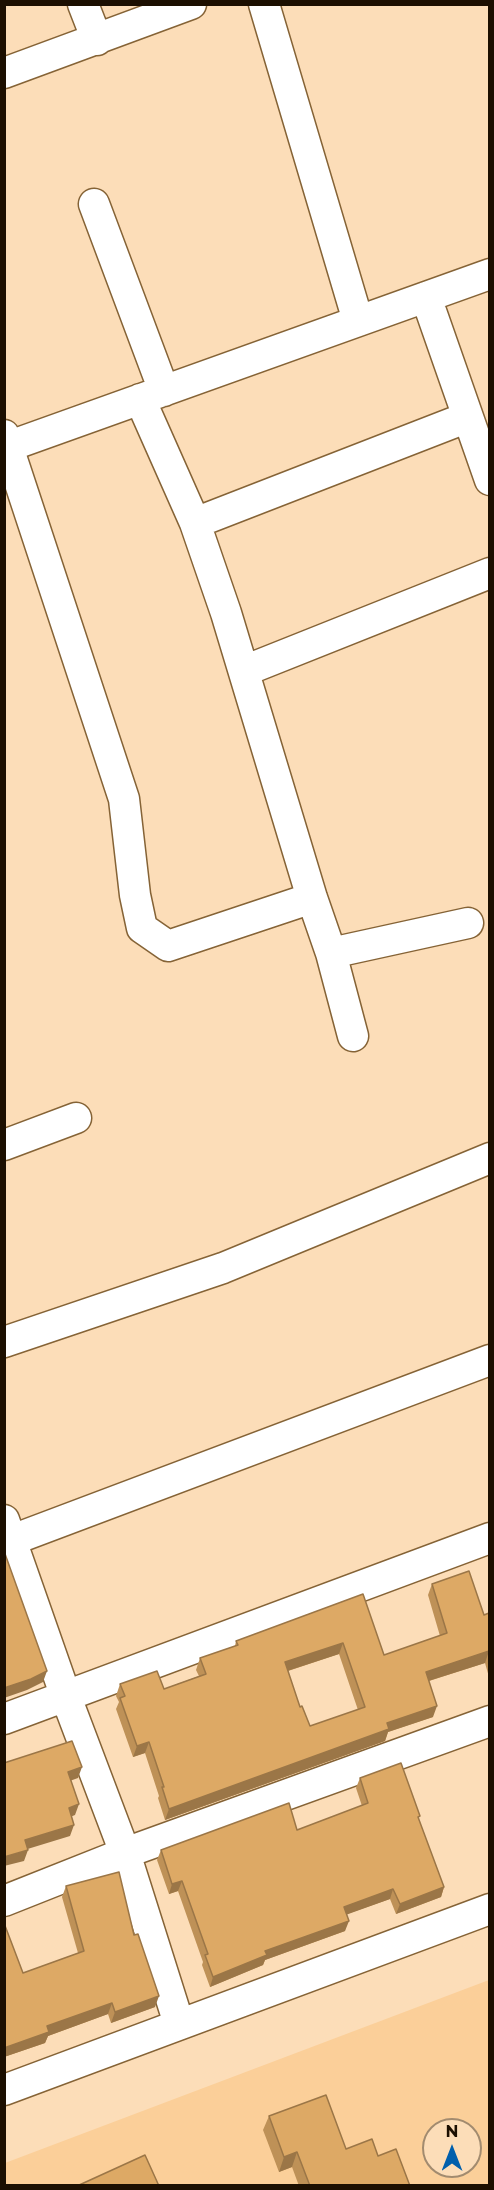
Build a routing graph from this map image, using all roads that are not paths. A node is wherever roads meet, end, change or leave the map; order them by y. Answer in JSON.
{"nodes":[{"id":1,"x":83,"y":4,"type":"edge"},
{"id":2,"x":191,"y":4,"type":"edge"},
{"id":3,"x":264,"y":4,"type":"edge"},
{"id":4,"x":97,"y":40,"type":"junction"},
{"id":5,"x":4,"y":73,"type":"edge"},
{"id":6,"x":94,"y":204,"type":"dead end"},
{"id":7,"x":489,"y":274,"type":"edge"},
{"id":8,"x":426,"y":297,"type":"junction"},
{"id":9,"x":358,"y":321,"type":"junction"},
{"id":10,"x":152,"y":395,"type":"junction"},
{"id":11,"x":468,"y":417,"type":"junction"},
{"id":12,"x":6,"y":443,"type":"edge"},
{"id":13,"x":489,"y":480,"type":"edge"},
{"id":14,"x":195,"y":523,"type":"junction"},
{"id":15,"x":489,"y":573,"type":"edge"},
{"id":16,"x":244,"y":671,"type":"junction"},
{"id":17,"x":312,"y":897,"type":"junction"},
{"id":18,"x":468,"y":923,"type":"dead end"},
{"id":19,"x":331,"y":953,"type":"junction"},
{"id":20,"x":353,"y":1036,"type":"dead end"},
{"id":21,"x":76,"y":1118,"type":"dead end"},
{"id":22,"x":4,"y":1145,"type":"edge"},
{"id":23,"x":489,"y":1158,"type":"edge"},
{"id":24,"x":4,"y":1342,"type":"edge"},
{"id":25,"x":489,"y":1360,"type":"edge"},
{"id":26,"x":7,"y":1534,"type":"edge"},
{"id":27,"x":489,"y":1538,"type":"edge"},
{"id":28,"x":66,"y":1697,"type":"junction"},
{"id":29,"x":4,"y":1719,"type":"edge"},
{"id":30,"x":489,"y":1721,"type":"edge"},
{"id":31,"x":125,"y":1853,"type":"junction"},
{"id":32,"x":4,"y":1901,"type":"edge"},
{"id":33,"x":489,"y":1909,"type":"edge"},
{"id":34,"x":179,"y":2025,"type":"junction"},
{"id":35,"x":4,"y":2090,"type":"edge"}],
"edges":[{"from":1,"to":4,"type":"street"},
{"from":2,"to":4,"type":"street"},
{"from":3,"to":9,"type":"street"},
{"from":4,"to":5,"type":"street"},
{"from":6,"to":10,"type":"street"},
{"from":7,"to":8,"type":"street"},
{"from":8,"to":9,"type":"street"},
{"from":8,"to":11,"type":"street"},
{"from":9,"to":10,"type":"street"},
{"from":10,"to":12,"type":"street"},
{"from":10,"to":14,"type":"street"},
{"from":11,"to":13,"type":"street"},
{"from":11,"to":14,"type":"street"},
{"from":12,"to":17,"type":"street"},
{"from":14,"to":16,"type":"street"},
{"from":15,"to":16,"type":"street"},
{"from":16,"to":17,"type":"street"},
{"from":17,"to":19,"type":"street"},
{"from":18,"to":19,"type":"street"},
{"from":19,"to":20,"type":"street"},
{"from":21,"to":22,"type":"street"},
{"from":23,"to":24,"type":"street"},
{"from":25,"to":26,"type":"street"},
{"from":26,"to":28,"type":"street"},
{"from":27,"to":28,"type":"street"},
{"from":28,"to":29,"type":"street"},
{"from":28,"to":31,"type":"street"},
{"from":30,"to":31,"type":"street"},
{"from":31,"to":32,"type":"street"},
{"from":31,"to":34,"type":"street"},
{"from":33,"to":34,"type":"street"},
{"from":34,"to":35,"type":"street"}]}
